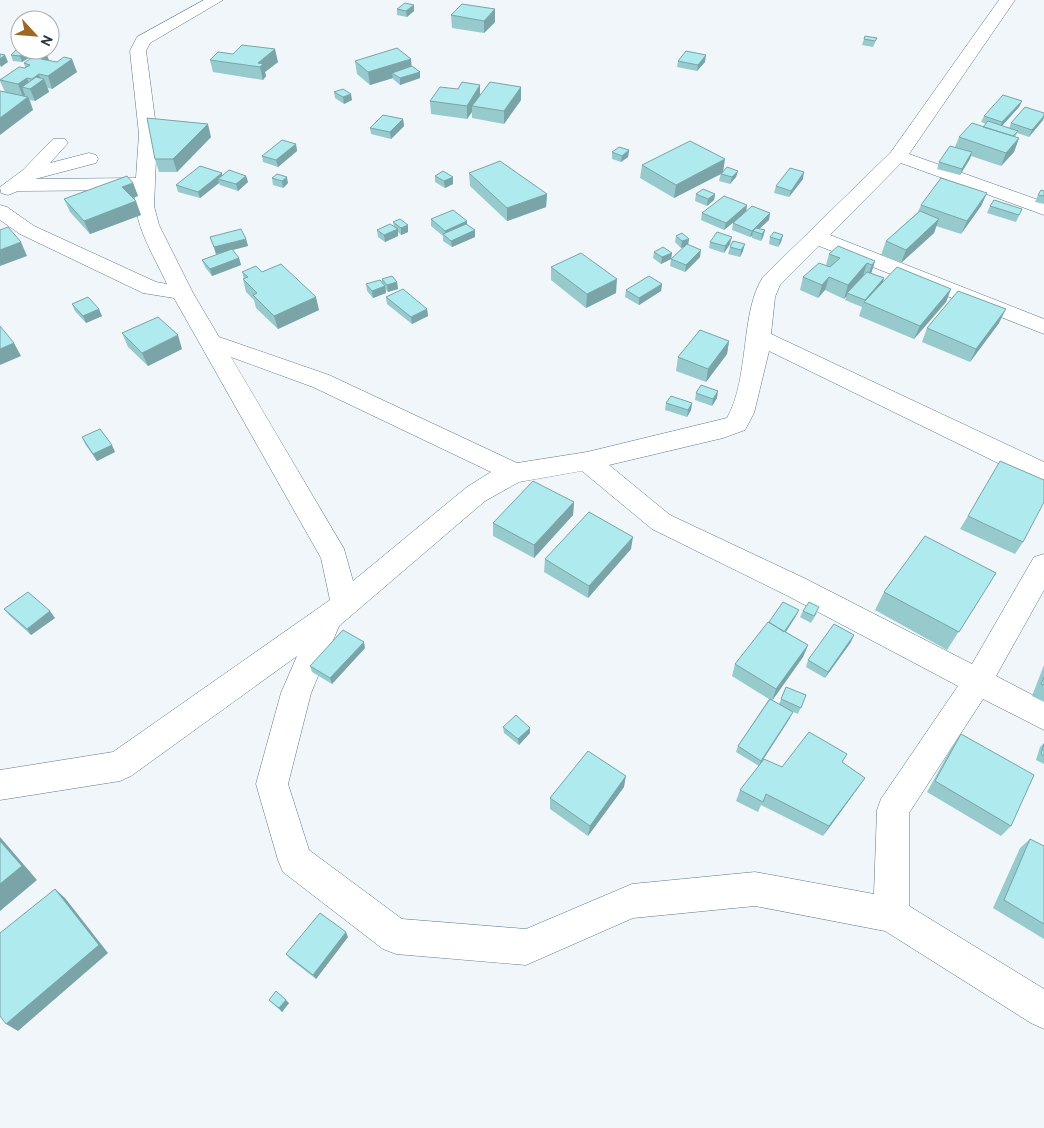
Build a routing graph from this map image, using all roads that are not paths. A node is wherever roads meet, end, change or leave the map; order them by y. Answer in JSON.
{"nodes":[{"id":1,"x":215,"y":0,"type":"edge"},
{"id":2,"x":1007,"y":0,"type":"edge"},
{"id":3,"x":59,"y":143,"type":"dead end"},
{"id":4,"x":898,"y":156,"type":"junction"},
{"id":5,"x":88,"y":159,"type":"dead end"},
{"id":6,"x":30,"y":174,"type":"junction"},
{"id":7,"x":146,"y":184,"type":"junction"},
{"id":8,"x":6,"y":189,"type":"edge"},
{"id":9,"x":1044,"y":209,"type":"edge"},
{"id":10,"x":0,"y":211,"type":"edge"},
{"id":11,"x":816,"y":237,"type":"junction"},
{"id":12,"x":182,"y":293,"type":"junction"},
{"id":13,"x":1044,"y":327,"type":"edge"},
{"id":14,"x":760,"y":338,"type":"junction"},
{"id":15,"x":210,"y":342,"type":"junction"},
{"id":16,"x":587,"y":461,"type":"junction"},
{"id":17,"x":1044,"y":472,"type":"edge"},
{"id":18,"x":515,"y":474,"type":"junction"},
{"id":19,"x":1044,"y":565,"type":"edge"},
{"id":20,"x":336,"y":611,"type":"junction"},
{"id":21,"x":977,"y":682,"type":"junction"},
{"id":22,"x":1044,"y":716,"type":"edge"},
{"id":23,"x":0,"y":785,"type":"edge"},
{"id":24,"x":891,"y":915,"type":"junction"},
{"id":25,"x":1044,"y":1010,"type":"edge"}],
"edges":[{"from":1,"to":7,"type":"street"},
{"from":2,"to":4,"type":"street"},
{"from":3,"to":6,"type":"street"},
{"from":4,"to":9,"type":"street"},
{"from":4,"to":11,"type":"street"},
{"from":5,"to":6,"type":"street"},
{"from":6,"to":8,"type":"street"},
{"from":7,"to":8,"type":"street"},
{"from":7,"to":12,"type":"street"},
{"from":10,"to":12,"type":"street"},
{"from":11,"to":13,"type":"street"},
{"from":11,"to":14,"type":"street"},
{"from":12,"to":15,"type":"street"},
{"from":14,"to":16,"type":"street"},
{"from":14,"to":17,"type":"street"},
{"from":15,"to":18,"type":"street"},
{"from":15,"to":20,"type":"street"},
{"from":16,"to":18,"type":"street"},
{"from":16,"to":21,"type":"street"},
{"from":18,"to":20,"type":"street"},
{"from":19,"to":21,"type":"street"},
{"from":20,"to":23,"type":"street"},
{"from":20,"to":24,"type":"street"},
{"from":21,"to":22,"type":"street"},
{"from":21,"to":24,"type":"street"},
{"from":24,"to":25,"type":"street"}]}
